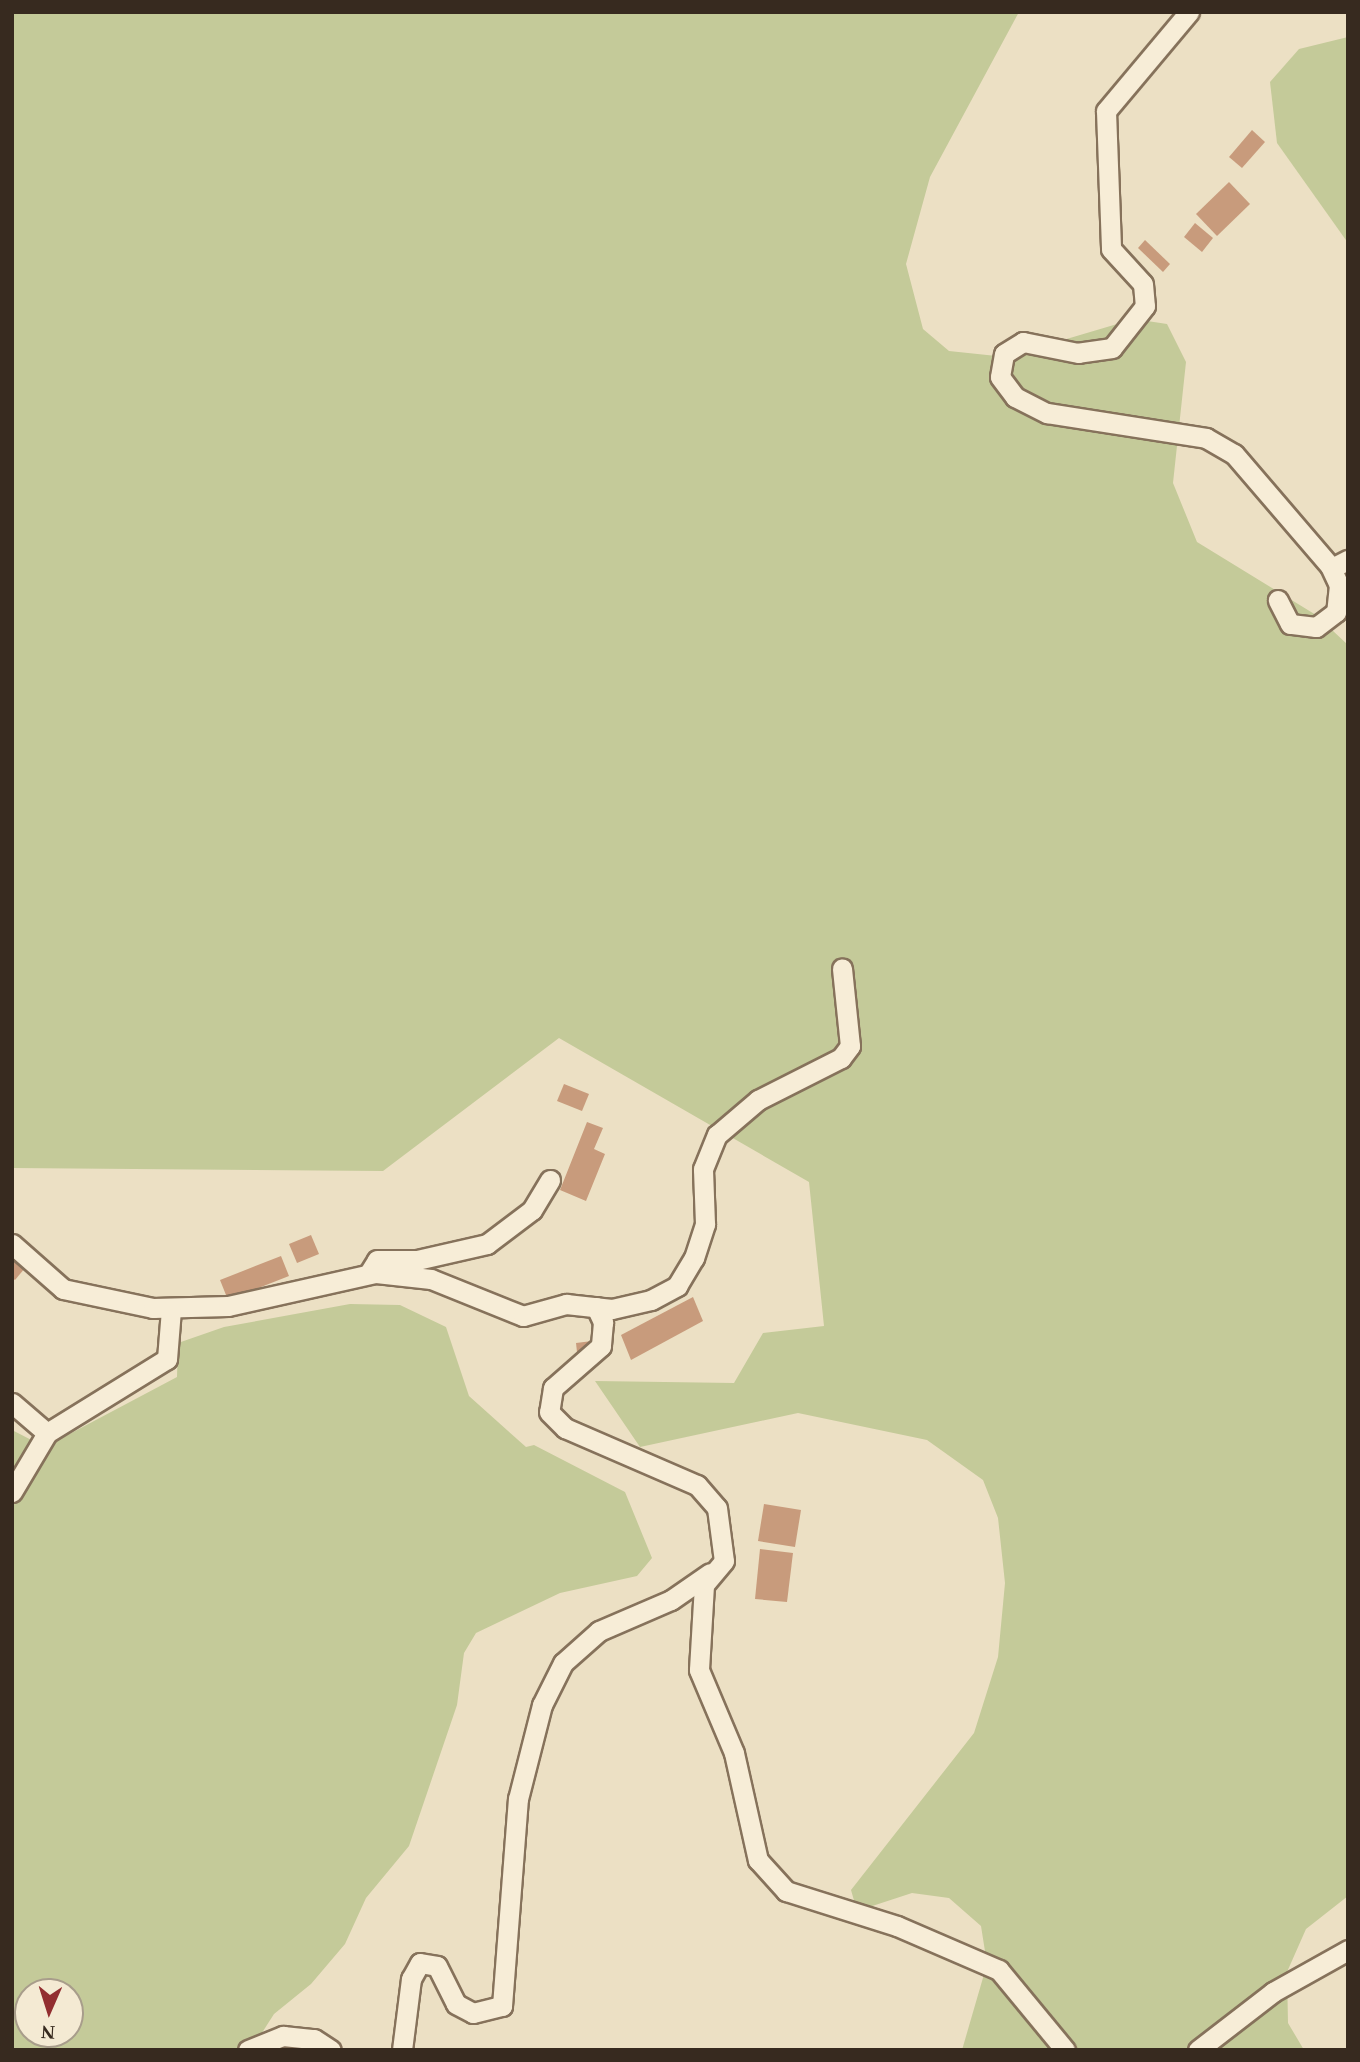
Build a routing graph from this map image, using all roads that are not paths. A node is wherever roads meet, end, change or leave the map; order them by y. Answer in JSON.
{"nodes":[{"id":1,"x":1189,"y":12,"type":"edge"},
{"id":2,"x":1340,"y":564,"type":"edge"},
{"id":3,"x":1278,"y":600,"type":"dead end"},
{"id":4,"x":842,"y":968,"type":"dead end"},
{"id":5,"x":550,"y":1180,"type":"dead end"},
{"id":6,"x":12,"y":1244,"type":"edge"},
{"id":7,"x":369,"y":1273,"type":"junction"},
{"id":8,"x":596,"y":1307,"type":"junction"},
{"id":9,"x":171,"y":1309,"type":"junction"},
{"id":10,"x":12,"y":1403,"type":"edge"},
{"id":11,"x":47,"y":1433,"type":"junction"},
{"id":12,"x":12,"y":1492,"type":"edge"},
{"id":13,"x":719,"y":1566,"type":"junction"},
{"id":14,"x":1348,"y":1950,"type":"edge"},
{"id":15,"x":248,"y":2050,"type":"edge"},
{"id":16,"x":331,"y":2050,"type":"edge"},
{"id":17,"x":402,"y":2050,"type":"edge"},
{"id":18,"x":1065,"y":2050,"type":"edge"},
{"id":19,"x":1198,"y":2050,"type":"edge"}],
"edges":[{"from":1,"to":2,"type":"street"},
{"from":2,"to":3,"type":"street"},
{"from":4,"to":8,"type":"street"},
{"from":5,"to":7,"type":"street"},
{"from":6,"to":9,"type":"street"},
{"from":7,"to":8,"type":"street"},
{"from":7,"to":9,"type":"street"},
{"from":8,"to":13,"type":"street"},
{"from":9,"to":11,"type":"street"},
{"from":10,"to":11,"type":"street"},
{"from":11,"to":12,"type":"street"},
{"from":13,"to":17,"type":"street"},
{"from":13,"to":18,"type":"street"},
{"from":14,"to":19,"type":"street"},
{"from":15,"to":16,"type":"street"}]}
